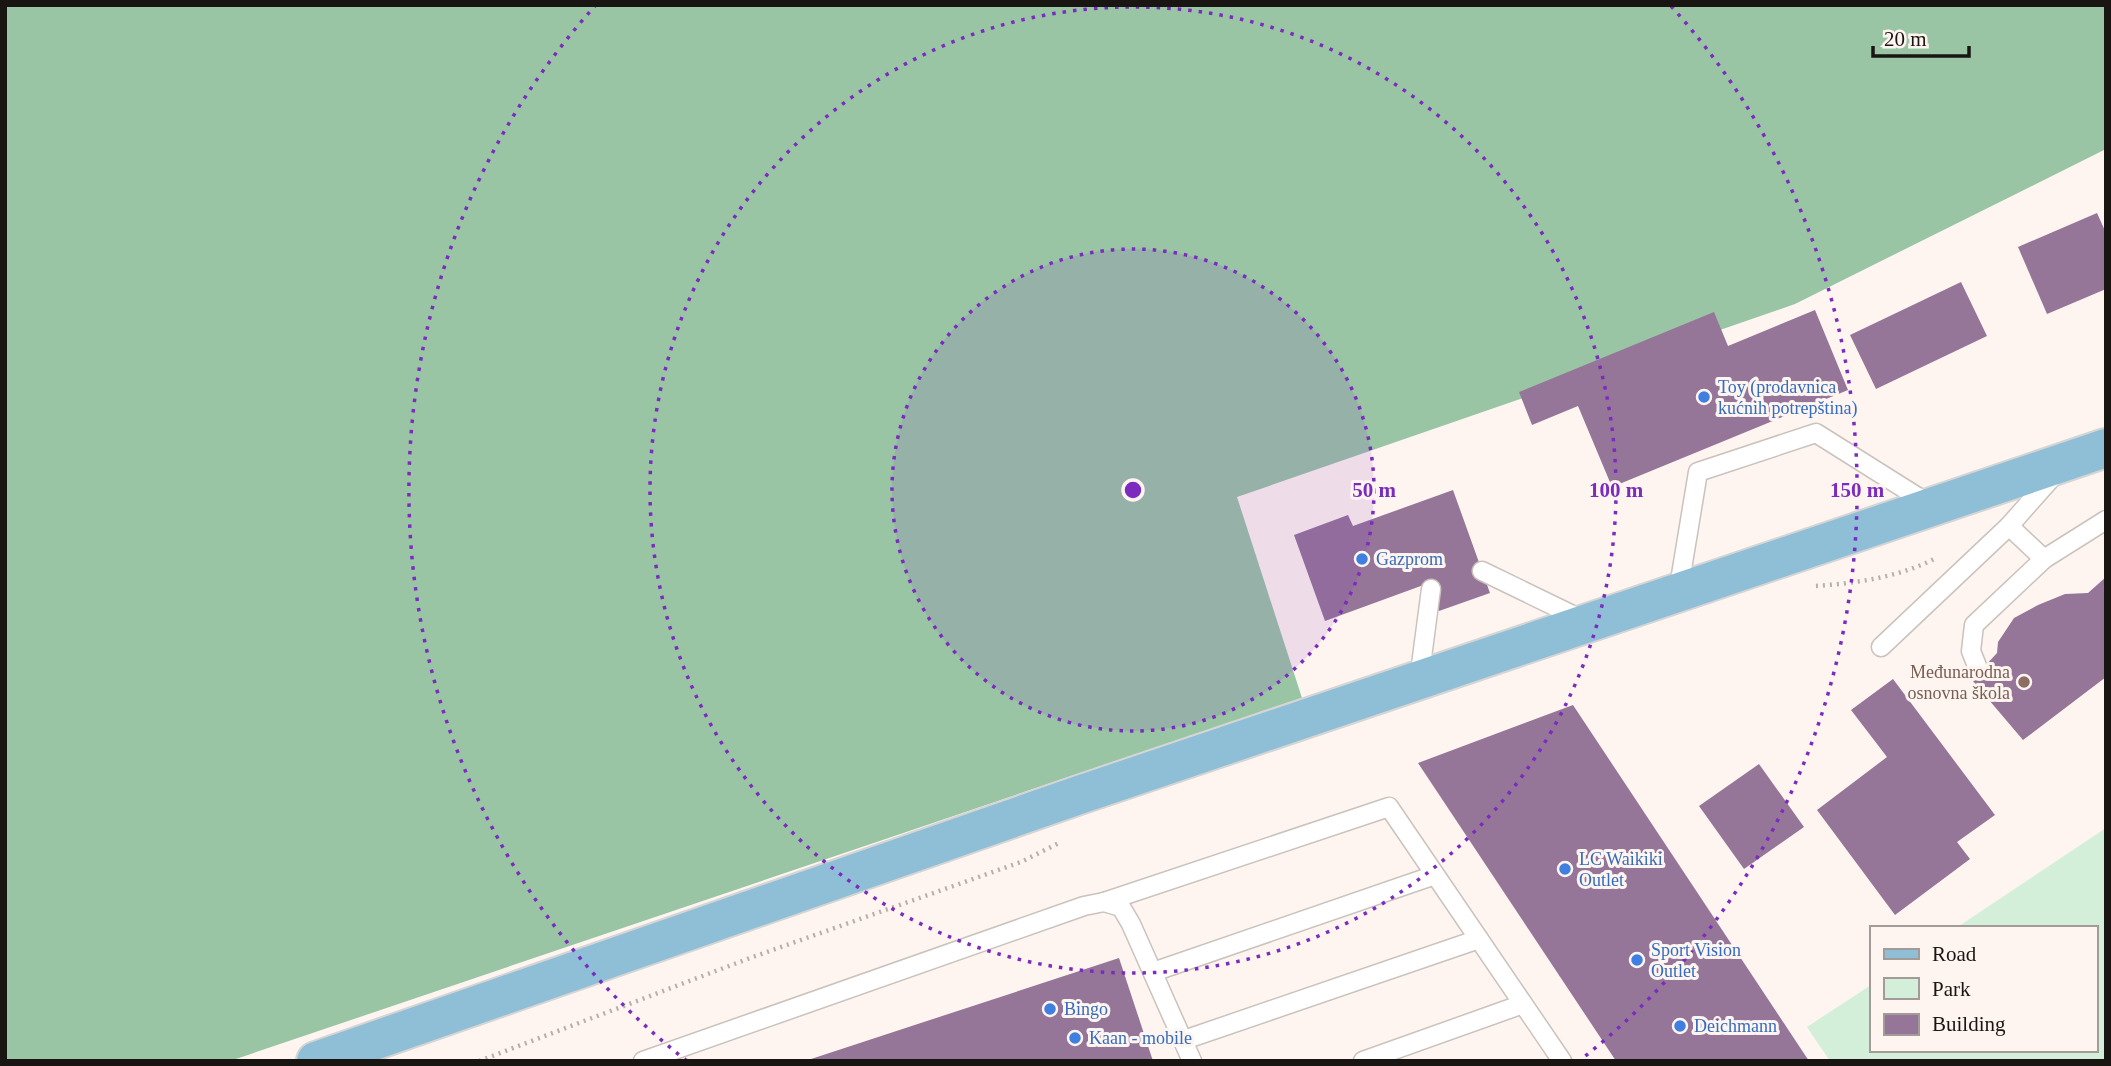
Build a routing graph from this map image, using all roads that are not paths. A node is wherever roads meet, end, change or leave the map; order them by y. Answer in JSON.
{"nodes":[{"id":1,"x":2106,"y":448,"type":"edge"},
{"id":2,"x":2067,"y":461,"type":"junction"},
{"id":3,"x":1932,"y":506,"type":"junction"},
{"id":4,"x":2106,"y":520,"type":"edge"},
{"id":5,"x":2009,"y":526,"type":"junction"},
{"id":6,"x":2044,"y":559,"type":"junction"},
{"id":7,"x":1482,"y":571,"type":"dead end"},
{"id":8,"x":1431,"y":589,"type":"dead end"},
{"id":9,"x":1678,"y":593,"type":"junction"},
{"id":10,"x":1588,"y":622,"type":"junction"},
{"id":11,"x":1881,"y":647,"type":"dead end"},
{"id":12,"x":1977,"y":666,"type":"dead end"},
{"id":13,"x":1419,"y":680,"type":"junction"},
{"id":14,"x":1435,"y":875,"type":"junction"},
{"id":15,"x":1104,"y":902,"type":"junction"},
{"id":16,"x":1479,"y":939,"type":"junction"},
{"id":17,"x":1153,"y":972,"type":"junction"},
{"id":18,"x":1523,"y":1004,"type":"junction"},
{"id":19,"x":447,"y":1016,"type":"junction"},
{"id":20,"x":1184,"y":1040,"type":"junction"},
{"id":21,"x":316,"y":1061,"type":"edge"},
{"id":22,"x":399,"y":1061,"type":"edge"},
{"id":23,"x":643,"y":1061,"type":"edge"},
{"id":24,"x":1192,"y":1061,"type":"edge"},
{"id":25,"x":1363,"y":1061,"type":"edge"},
{"id":26,"x":1562,"y":1061,"type":"edge"}],
"edges":[{"from":1,"to":2,"type":"main road"},
{"from":2,"to":3,"type":"main road"},
{"from":2,"to":5,"type":"lane"},
{"from":3,"to":9,"type":"main road"},
{"from":3,"to":9,"type":"lane"},
{"from":4,"to":6,"type":"lane"},
{"from":5,"to":6,"type":"lane"},
{"from":5,"to":11,"type":"lane"},
{"from":6,"to":12,"type":"lane"},
{"from":7,"to":10,"type":"lane"},
{"from":8,"to":13,"type":"lane"},
{"from":9,"to":10,"type":"main road"},
{"from":10,"to":13,"type":"main road"},
{"from":13,"to":19,"type":"main road"},
{"from":14,"to":15,"type":"lane"},
{"from":14,"to":16,"type":"lane"},
{"from":14,"to":17,"type":"lane"},
{"from":15,"to":17,"type":"lane"},
{"from":15,"to":23,"type":"lane"},
{"from":16,"to":18,"type":"lane"},
{"from":16,"to":20,"type":"lane"},
{"from":17,"to":20,"type":"lane"},
{"from":18,"to":25,"type":"lane"},
{"from":18,"to":26,"type":"lane"},
{"from":19,"to":21,"type":"main road"},
{"from":19,"to":22,"type":"main road"},
{"from":20,"to":24,"type":"lane"}]}
